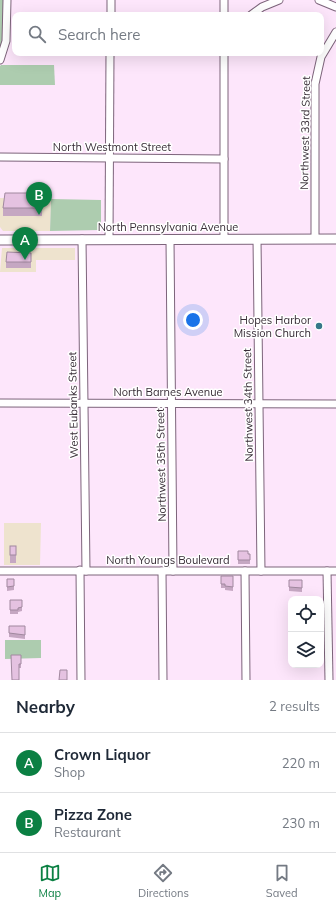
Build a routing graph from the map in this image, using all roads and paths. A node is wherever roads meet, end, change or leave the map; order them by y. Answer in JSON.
{"nodes":[{"id":1,"x":7,"y":0,"type":"edge"},
{"id":2,"x":111,"y":0,"type":"edge"},
{"id":3,"x":224,"y":0,"type":"edge"},
{"id":4,"x":279,"y":0,"type":"edge"},
{"id":5,"x":319,"y":0,"type":"edge"},
{"id":6,"x":336,"y":7,"type":"edge"},
{"id":7,"x":111,"y":12,"type":"edge"},
{"id":8,"x":224,"y":12,"type":"edge"},
{"id":9,"x":255,"y":12,"type":"edge"},
{"id":10,"x":336,"y":32,"type":"edge"},
{"id":11,"x":324,"y":51,"type":"edge"},
{"id":12,"x":110,"y":56,"type":"edge"},
{"id":13,"x":224,"y":56,"type":"edge"},
{"id":14,"x":321,"y":56,"type":"edge"},
{"id":15,"x":0,"y":60,"type":"edge"},
{"id":16,"x":0,"y":157,"type":"edge"},
{"id":17,"x":109,"y":158,"type":"junction"},
{"id":18,"x":224,"y":159,"type":"junction"},
{"id":19,"x":82,"y":239,"type":"junction"},
{"id":20,"x":109,"y":239,"type":"junction"},
{"id":21,"x":170,"y":239,"type":"junction"},
{"id":22,"x":224,"y":239,"type":"junction"},
{"id":23,"x":257,"y":239,"type":"junction"},
{"id":24,"x":315,"y":239,"type":"junction"},
{"id":25,"x":336,"y":239,"type":"edge"},
{"id":26,"x":0,"y":240,"type":"edge"},
{"id":27,"x":0,"y":403,"type":"edge"},
{"id":28,"x":84,"y":403,"type":"junction"},
{"id":29,"x":171,"y":404,"type":"junction"},
{"id":30,"x":259,"y":404,"type":"junction"},
{"id":31,"x":336,"y":404,"type":"edge"},
{"id":32,"x":0,"y":571,"type":"edge"},
{"id":33,"x":83,"y":571,"type":"junction"},
{"id":34,"x":162,"y":571,"type":"junction"},
{"id":35,"x":173,"y":571,"type":"junction"},
{"id":36,"x":245,"y":571,"type":"junction"},
{"id":37,"x":262,"y":571,"type":"junction"},
{"id":38,"x":327,"y":571,"type":"junction"},
{"id":39,"x":336,"y":571,"type":"edge"},
{"id":40,"x":81,"y":680,"type":"edge"},
{"id":41,"x":163,"y":680,"type":"edge"},
{"id":42,"x":246,"y":680,"type":"edge"},
{"id":43,"x":329,"y":680,"type":"edge"}],
"edges":[{"from":1,"to":15,"type":"street"},
{"from":2,"to":7,"type":"street"},
{"from":3,"to":8,"type":"street"},
{"from":4,"to":9,"type":"street"},
{"from":5,"to":6,"type":"street"},
{"from":10,"to":11,"type":"street","name":"Northwest 33rd Street"},
{"from":12,"to":17,"type":"street"},
{"from":13,"to":18,"type":"street"},
{"from":14,"to":24,"type":"street","name":"Northwest 33rd Street"},
{"from":16,"to":17,"type":"street","name":"North Westmont Street"},
{"from":17,"to":18,"type":"street","name":"North Westmont Street"},
{"from":17,"to":20,"type":"street"},
{"from":18,"to":22,"type":"street"},
{"from":19,"to":20,"type":"main road","name":"North Pennsylvania Avenue"},
{"from":19,"to":26,"type":"main road","name":"North Pennsylvania Avenue"},
{"from":19,"to":28,"type":"street","name":"West Eubanks Street"},
{"from":20,"to":21,"type":"main road","name":"North Pennsylvania Avenue"},
{"from":21,"to":22,"type":"main road","name":"North Pennsylvania Avenue"},
{"from":21,"to":29,"type":"street","name":"Northwest 35th Street"},
{"from":22,"to":23,"type":"main road","name":"North Pennsylvania Avenue"},
{"from":23,"to":24,"type":"main road","name":"North Pennsylvania Avenue"},
{"from":23,"to":30,"type":"street","name":"Northwest 34th Street"},
{"from":24,"to":25,"type":"main road","name":"North Pennsylvania Avenue"},
{"from":27,"to":28,"type":"street","name":"North Barnes Avenue"},
{"from":28,"to":29,"type":"street","name":"North Barnes Avenue"},
{"from":28,"to":33,"type":"street","name":"West Eubanks Street"},
{"from":29,"to":30,"type":"street","name":"North Barnes Avenue"},
{"from":29,"to":35,"type":"street","name":"Northwest 35th Street"},
{"from":30,"to":31,"type":"street","name":"North Barnes Avenue"},
{"from":30,"to":37,"type":"street","name":"Northwest 34th Street"},
{"from":32,"to":33,"type":"street","name":"North Youngs Boulevard"},
{"from":33,"to":34,"type":"street","name":"North Youngs Boulevard"},
{"from":33,"to":40,"type":"street","name":"West Eubanks Street"},
{"from":34,"to":35,"type":"street","name":"North Youngs Boulevard"},
{"from":34,"to":41,"type":"street"},
{"from":35,"to":36,"type":"street","name":"North Youngs Boulevard"},
{"from":36,"to":37,"type":"street","name":"North Youngs Boulevard"},
{"from":36,"to":42,"type":"street"},
{"from":37,"to":38,"type":"street","name":"North Youngs Boulevard"},
{"from":38,"to":39,"type":"street","name":"North Youngs Boulevard"},
{"from":38,"to":43,"type":"street"}]}
